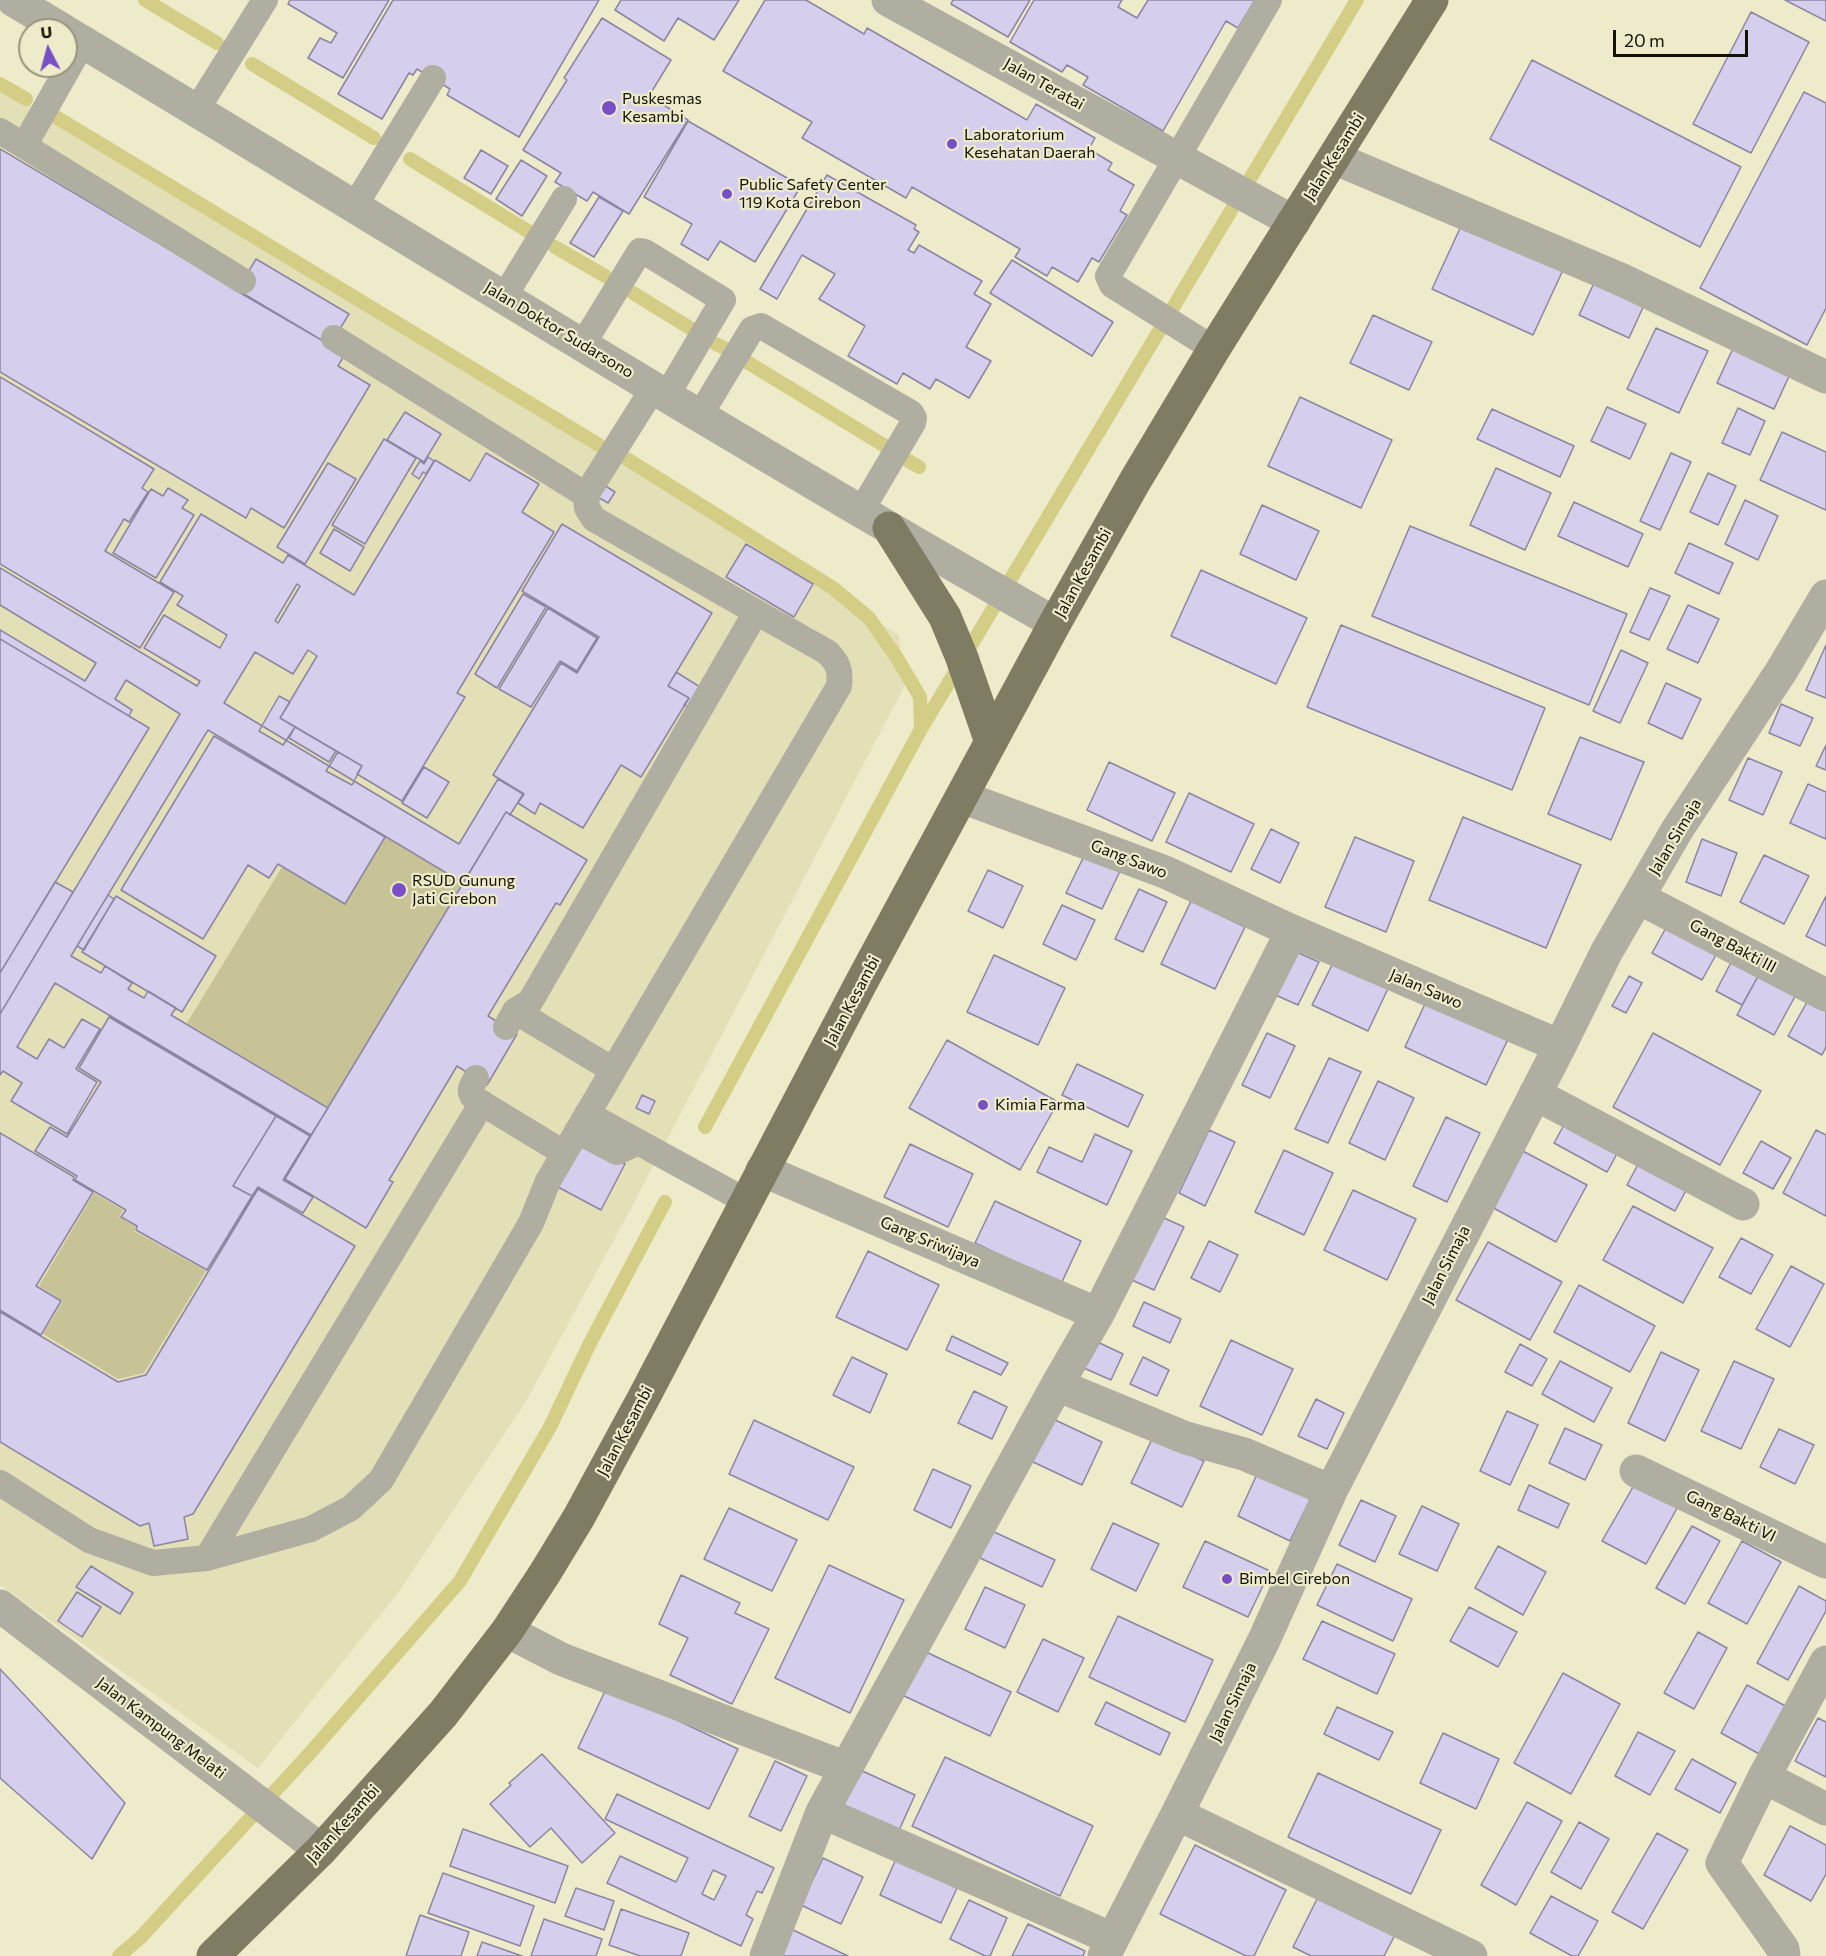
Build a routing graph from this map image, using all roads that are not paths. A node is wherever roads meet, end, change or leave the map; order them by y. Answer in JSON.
{"nodes":[{"id":1,"x":13,"y":0,"type":"edge"},
{"id":2,"x":265,"y":0,"type":"edge"},
{"id":3,"x":888,"y":0,"type":"edge"},
{"id":4,"x":1269,"y":0,"type":"edge"},
{"id":5,"x":1432,"y":0,"type":"edge"},
{"id":6,"x":926,"y":8,"type":"edge"},
{"id":7,"x":44,"y":18,"type":"edge"},
{"id":8,"x":78,"y":38,"type":"edge"},
{"id":9,"x":53,"y":78,"type":"edge"},
{"id":10,"x":433,"y":78,"type":"dead end"},
{"id":11,"x":196,"y":111,"type":"junction"},
{"id":12,"x":0,"y":131,"type":"edge"},
{"id":13,"x":24,"y":146,"type":"junction"},
{"id":14,"x":1334,"y":158,"type":"junction"},
{"id":15,"x":1183,"y":161,"type":"junction"},
{"id":16,"x":564,"y":200,"type":"dead end"},
{"id":17,"x":354,"y":207,"type":"junction"},
{"id":18,"x":1294,"y":222,"type":"junction"},
{"id":19,"x":243,"y":281,"type":"dead end"},
{"id":20,"x":504,"y":297,"type":"junction"},
{"id":21,"x":334,"y":338,"type":"dead end"},
{"id":22,"x":583,"y":344,"type":"junction"},
{"id":23,"x":1214,"y":349,"type":"junction"},
{"id":24,"x":1826,"y":377,"type":"edge"},
{"id":25,"x":660,"y":391,"type":"junction"},
{"id":26,"x":700,"y":415,"type":"junction"},
{"id":27,"x":586,"y":495,"type":"junction"},
{"id":28,"x":861,"y":511,"type":"junction"},
{"id":29,"x":889,"y":528,"type":"junction"},
{"id":30,"x":1826,"y":596,"type":"edge"},
{"id":31,"x":756,"y":612,"type":"junction"},
{"id":32,"x":1055,"y":623,"type":"junction"},
{"id":33,"x":991,"y":742,"type":"junction"},
{"id":34,"x":962,"y":797,"type":"junction"},
{"id":35,"x":1639,"y":898,"type":"junction"},
{"id":36,"x":1292,"y":931,"type":"junction"},
{"id":37,"x":1826,"y":995,"type":"edge"},
{"id":38,"x":1560,"y":1046,"type":"junction"},
{"id":39,"x":613,"y":1070,"type":"junction"},
{"id":40,"x":476,"y":1078,"type":"dead end"},
{"id":41,"x":1535,"y":1094,"type":"junction"},
{"id":42,"x":482,"y":1103,"type":"junction"},
{"id":43,"x":582,"y":1122,"type":"junction"},
{"id":44,"x":564,"y":1153,"type":"junction"},
{"id":45,"x":762,"y":1170,"type":"junction"},
{"id":46,"x":746,"y":1201,"type":"junction"},
{"id":47,"x":1743,"y":1204,"type":"dead end"},
{"id":48,"x":1098,"y":1314,"type":"junction"},
{"id":49,"x":1057,"y":1384,"type":"junction"},
{"id":50,"x":1636,"y":1471,"type":"dead end"},
{"id":51,"x":0,"y":1483,"type":"edge"},
{"id":52,"x":1330,"y":1491,"type":"junction"},
{"id":53,"x":207,"y":1558,"type":"junction"},
{"id":54,"x":1826,"y":1562,"type":"edge"},
{"id":55,"x":0,"y":1606,"type":"edge"},
{"id":56,"x":507,"y":1630,"type":"junction"},
{"id":57,"x":1826,"y":1662,"type":"edge"},
{"id":58,"x":846,"y":1768,"type":"junction"},
{"id":59,"x":1764,"y":1777,"type":"junction"},
{"id":60,"x":1826,"y":1809,"type":"edge"},
{"id":61,"x":822,"y":1812,"type":"junction"},
{"id":62,"x":1177,"y":1814,"type":"junction"},
{"id":63,"x":321,"y":1850,"type":"junction"},
{"id":64,"x":1108,"y":1947,"type":"edge"},
{"id":65,"x":213,"y":1956,"type":"edge"},
{"id":66,"x":766,"y":1956,"type":"edge"},
{"id":67,"x":1471,"y":1956,"type":"edge"},
{"id":68,"x":1784,"y":1956,"type":"edge"}],
"edges":[{"from":1,"to":7,"type":"street","name":"Jalan Doktor Sudarsono"},
{"from":2,"to":11,"type":"lane"},
{"from":3,"to":6,"type":"street","name":"Jalan Teratai"},
{"from":4,"to":15,"type":"lane"},
{"from":5,"to":14,"type":"main road","name":"Jalan Kesambi"},
{"from":6,"to":15,"type":"street","name":"Jalan Teratai"},
{"from":8,"to":11,"type":"street","name":"Jalan Doktor Sudarsono"},
{"from":9,"to":13,"type":"lane"},
{"from":10,"to":17,"type":"lane"},
{"from":11,"to":17,"type":"street","name":"Jalan Doktor Sudarsono"},
{"from":12,"to":13,"type":"lane"},
{"from":13,"to":19,"type":"lane"},
{"from":14,"to":18,"type":"main road","name":"Jalan Kesambi"},
{"from":14,"to":24,"type":"street"},
{"from":15,"to":18,"type":"street","name":"Jalan Teratai"},
{"from":15,"to":23,"type":"lane"},
{"from":16,"to":20,"type":"lane"},
{"from":17,"to":20,"type":"street","name":"Jalan Doktor Sudarsono"},
{"from":18,"to":23,"type":"main road","name":"Jalan Kesambi"},
{"from":20,"to":22,"type":"street","name":"Jalan Doktor Sudarsono"},
{"from":21,"to":27,"type":"lane"},
{"from":22,"to":25,"type":"street","name":"Jalan Doktor Sudarsono"},
{"from":22,"to":25,"type":"lane"},
{"from":23,"to":32,"type":"main road","name":"Jalan Kesambi"},
{"from":25,"to":26,"type":"street","name":"Jalan Doktor Sudarsono"},
{"from":25,"to":27,"type":"lane"},
{"from":26,"to":28,"type":"street","name":"Jalan Doktor Sudarsono"},
{"from":26,"to":28,"type":"lane"},
{"from":27,"to":31,"type":"lane"},
{"from":28,"to":29,"type":"street","name":"Jalan Doktor Sudarsono"},
{"from":29,"to":32,"type":"street","name":"Jalan Doktor Sudarsono"},
{"from":29,"to":33,"type":"main road"},
{"from":30,"to":35,"type":"street","name":"Jalan Simaja"},
{"from":31,"to":39,"type":"lane"},
{"from":31,"to":39,"type":"lane"},
{"from":32,"to":33,"type":"main road","name":"Jalan Kesambi"},
{"from":33,"to":34,"type":"main road","name":"Jalan Kesambi"},
{"from":34,"to":36,"type":"street","name":"Gang Sawo"},
{"from":34,"to":45,"type":"main road","name":"Jalan Kesambi"},
{"from":35,"to":37,"type":"street","name":"Gang Bakti III"},
{"from":35,"to":38,"type":"street","name":"Jalan Simaja"},
{"from":36,"to":38,"type":"street","name":"Jalan Sawo"},
{"from":36,"to":48,"type":"street"},
{"from":38,"to":41,"type":"street","name":"Jalan Simaja"},
{"from":39,"to":43,"type":"lane"},
{"from":40,"to":42,"type":"lane"},
{"from":41,"to":47,"type":"street"},
{"from":41,"to":52,"type":"street","name":"Jalan Simaja"},
{"from":42,"to":44,"type":"lane"},
{"from":42,"to":53,"type":"lane"},
{"from":43,"to":44,"type":"lane"},
{"from":43,"to":46,"type":"lane"},
{"from":44,"to":53,"type":"lane"},
{"from":45,"to":46,"type":"main road","name":"Jalan Kesambi"},
{"from":45,"to":48,"type":"street","name":"Gang Sriwijaya"},
{"from":46,"to":56,"type":"main road","name":"Jalan Kesambi"},
{"from":48,"to":49,"type":"street"},
{"from":49,"to":52,"type":"street"},
{"from":49,"to":58,"type":"street"},
{"from":50,"to":54,"type":"street","name":"Gang Bakti VI"},
{"from":51,"to":53,"type":"lane"},
{"from":52,"to":62,"type":"street","name":"Jalan Simaja"},
{"from":55,"to":63,"type":"street","name":"Jalan Kampung Melati"},
{"from":56,"to":58,"type":"street"},
{"from":56,"to":63,"type":"main road","name":"Jalan Kesambi"},
{"from":57,"to":59,"type":"street"},
{"from":58,"to":61,"type":"street"},
{"from":59,"to":60,"type":"street"},
{"from":59,"to":68,"type":"street"},
{"from":61,"to":64,"type":"street"},
{"from":61,"to":66,"type":"street"},
{"from":62,"to":64,"type":"street","name":"Jalan Simaja"},
{"from":62,"to":67,"type":"street"},
{"from":63,"to":65,"type":"main road","name":"Jalan Kesambi"}]}
